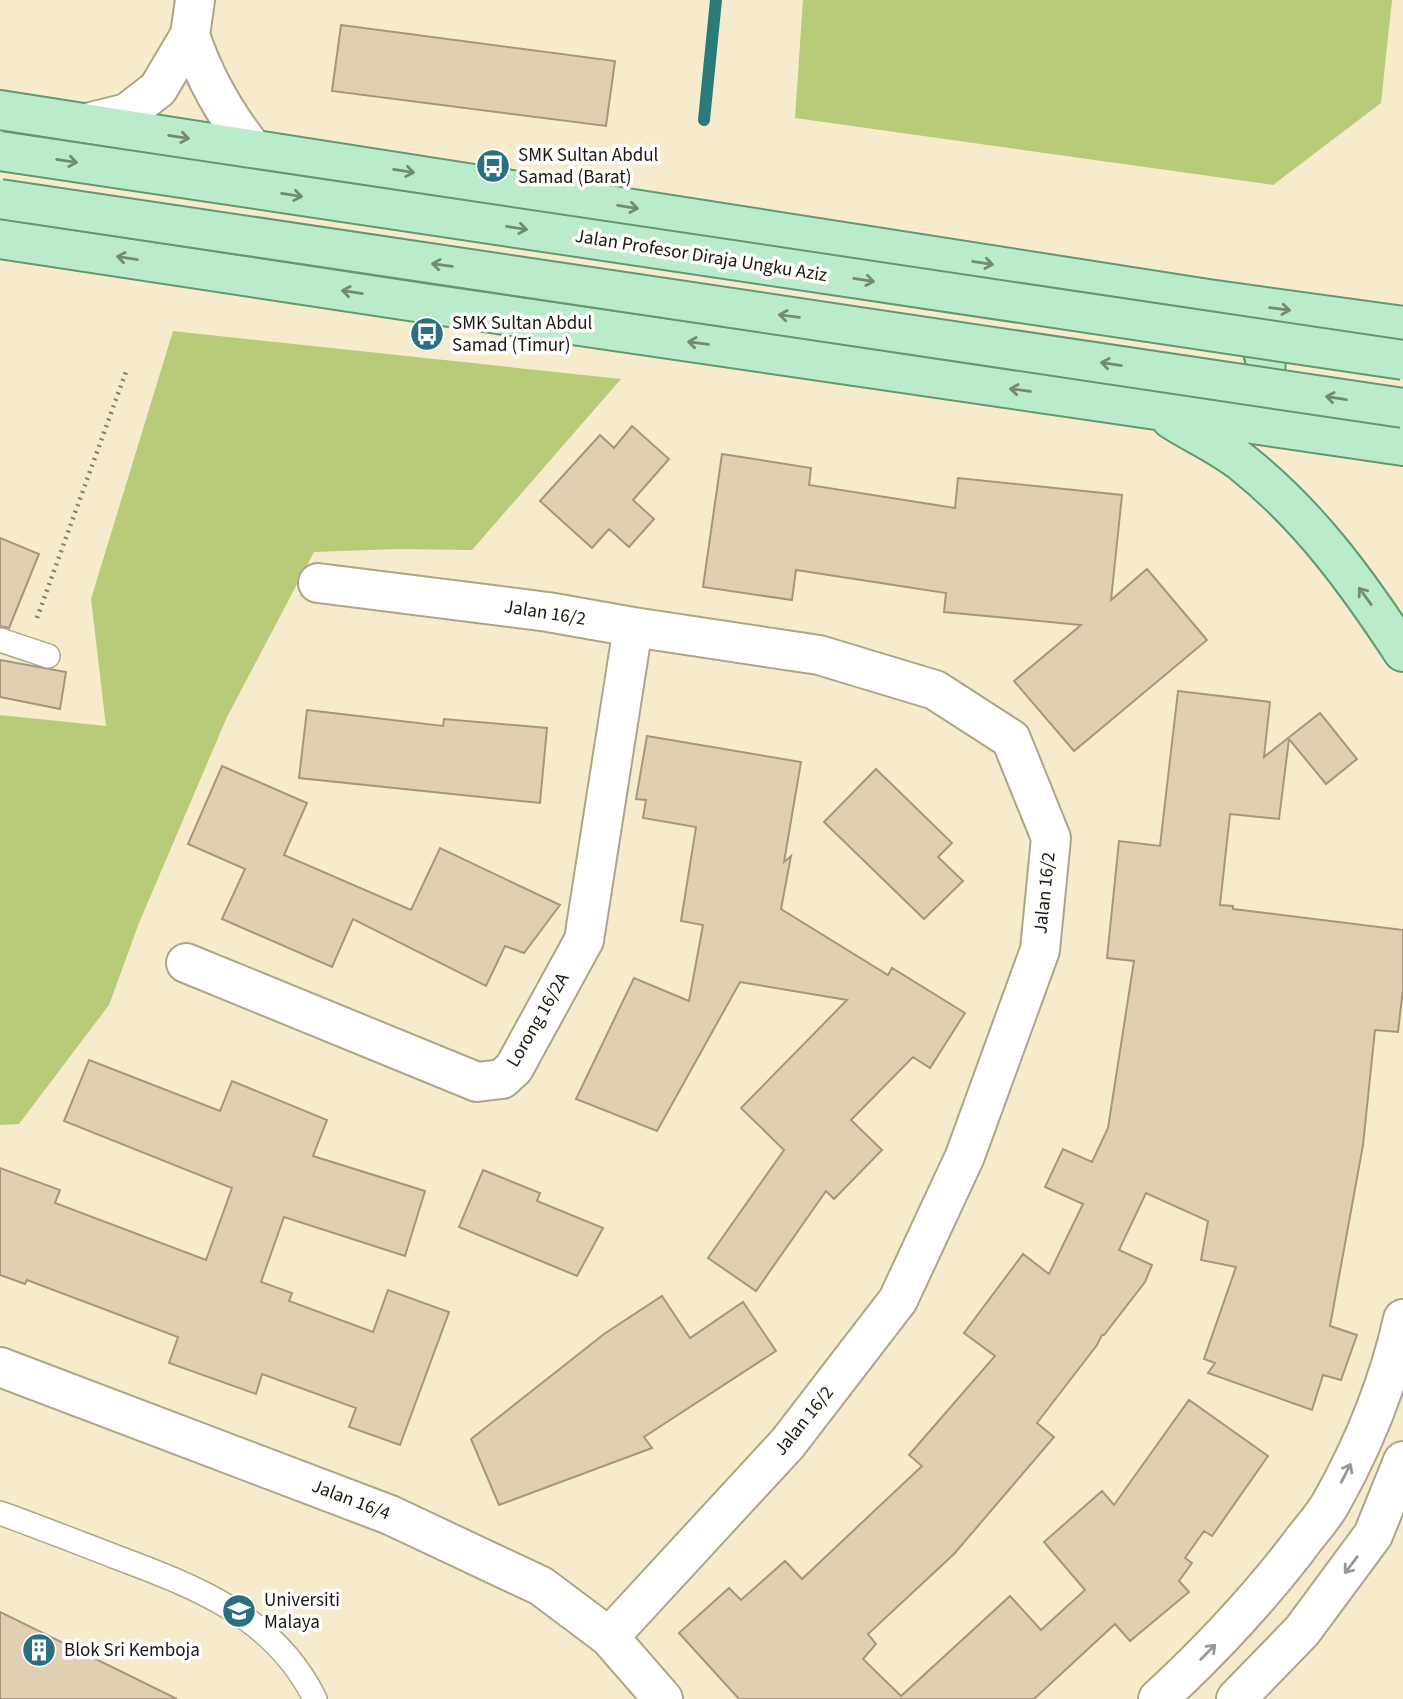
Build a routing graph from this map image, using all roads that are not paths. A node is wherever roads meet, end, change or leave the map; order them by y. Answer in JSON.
{"nodes":[{"id":1,"x":193,"y":17,"type":"edge"},
{"id":2,"x":0,"y":110,"type":"edge"},
{"id":3,"x":87,"y":122,"type":"junction"},
{"id":4,"x":252,"y":148,"type":"junction"},
{"id":5,"x":0,"y":151,"type":"edge"},
{"id":6,"x":0,"y":199,"type":"edge"},
{"id":7,"x":0,"y":239,"type":"edge"},
{"id":8,"x":1403,"y":297,"type":"edge"},
{"id":9,"x":1208,"y":299,"type":"junction"},
{"id":10,"x":1347,"y":318,"type":"junction"},
{"id":11,"x":1403,"y":326,"type":"edge"},
{"id":12,"x":1403,"y":360,"type":"edge"},
{"id":13,"x":1403,"y":408,"type":"edge"},
{"id":14,"x":1155,"y":410,"type":"junction"},
{"id":15,"x":1199,"y":416,"type":"junction"},
{"id":16,"x":1403,"y":446,"type":"edge"},
{"id":17,"x":318,"y":583,"type":"dead end"},
{"id":18,"x":633,"y":627,"type":"junction"},
{"id":19,"x":0,"y":640,"type":"edge"},
{"id":20,"x":1403,"y":652,"type":"edge"},
{"id":21,"x":48,"y":656,"type":"dead end"},
{"id":22,"x":186,"y":963,"type":"dead end"},
{"id":23,"x":1403,"y":1319,"type":"edge"},
{"id":24,"x":0,"y":1367,"type":"edge"},
{"id":25,"x":1403,"y":1461,"type":"edge"},
{"id":26,"x":0,"y":1513,"type":"edge"},
{"id":27,"x":609,"y":1637,"type":"junction"},
{"id":28,"x":315,"y":1699,"type":"edge"},
{"id":29,"x":663,"y":1699,"type":"edge"},
{"id":30,"x":1158,"y":1699,"type":"edge"},
{"id":31,"x":1236,"y":1699,"type":"edge"}],
"edges":[{"from":1,"to":3,"type":"street"},
{"from":1,"to":4,"type":"street"},
{"from":2,"to":3,"type":"main road"},
{"from":3,"to":4,"type":"main road","one_way":true},
{"from":4,"to":9,"type":"main road","one_way":true},
{"from":5,"to":12,"type":"main road","name":"Jalan Profesor Diraja Ungku Aziz","one_way":true,"bridge":true},
{"from":13,"to":6,"type":"main road","one_way":true,"bridge":true},
{"from":14,"to":7,"type":"main road","one_way":true},
{"from":8,"to":10,"type":"main road"},
{"from":9,"to":10,"type":"main road","one_way":true},
{"from":9,"to":15,"type":"main road"},
{"from":10,"to":11,"type":"main road"},
{"from":14,"to":15,"type":"main road"},
{"from":20,"to":14,"type":"main road","one_way":true},
{"from":15,"to":16,"type":"main road"},
{"from":17,"to":18,"type":"street","name":"Jalan 16/2"},
{"from":18,"to":22,"type":"street","name":"Lorong 16/2A"},
{"from":18,"to":27,"type":"street","name":"Jalan 16/2"},
{"from":19,"to":21,"type":"lane"},
{"from":30,"to":23,"type":"street","one_way":true},
{"from":24,"to":27,"type":"street","name":"Jalan 16/4"},
{"from":25,"to":31,"type":"street","one_way":true},
{"from":26,"to":28,"type":"lane"},
{"from":27,"to":29,"type":"street","name":"Jalan 16/4"}]}
